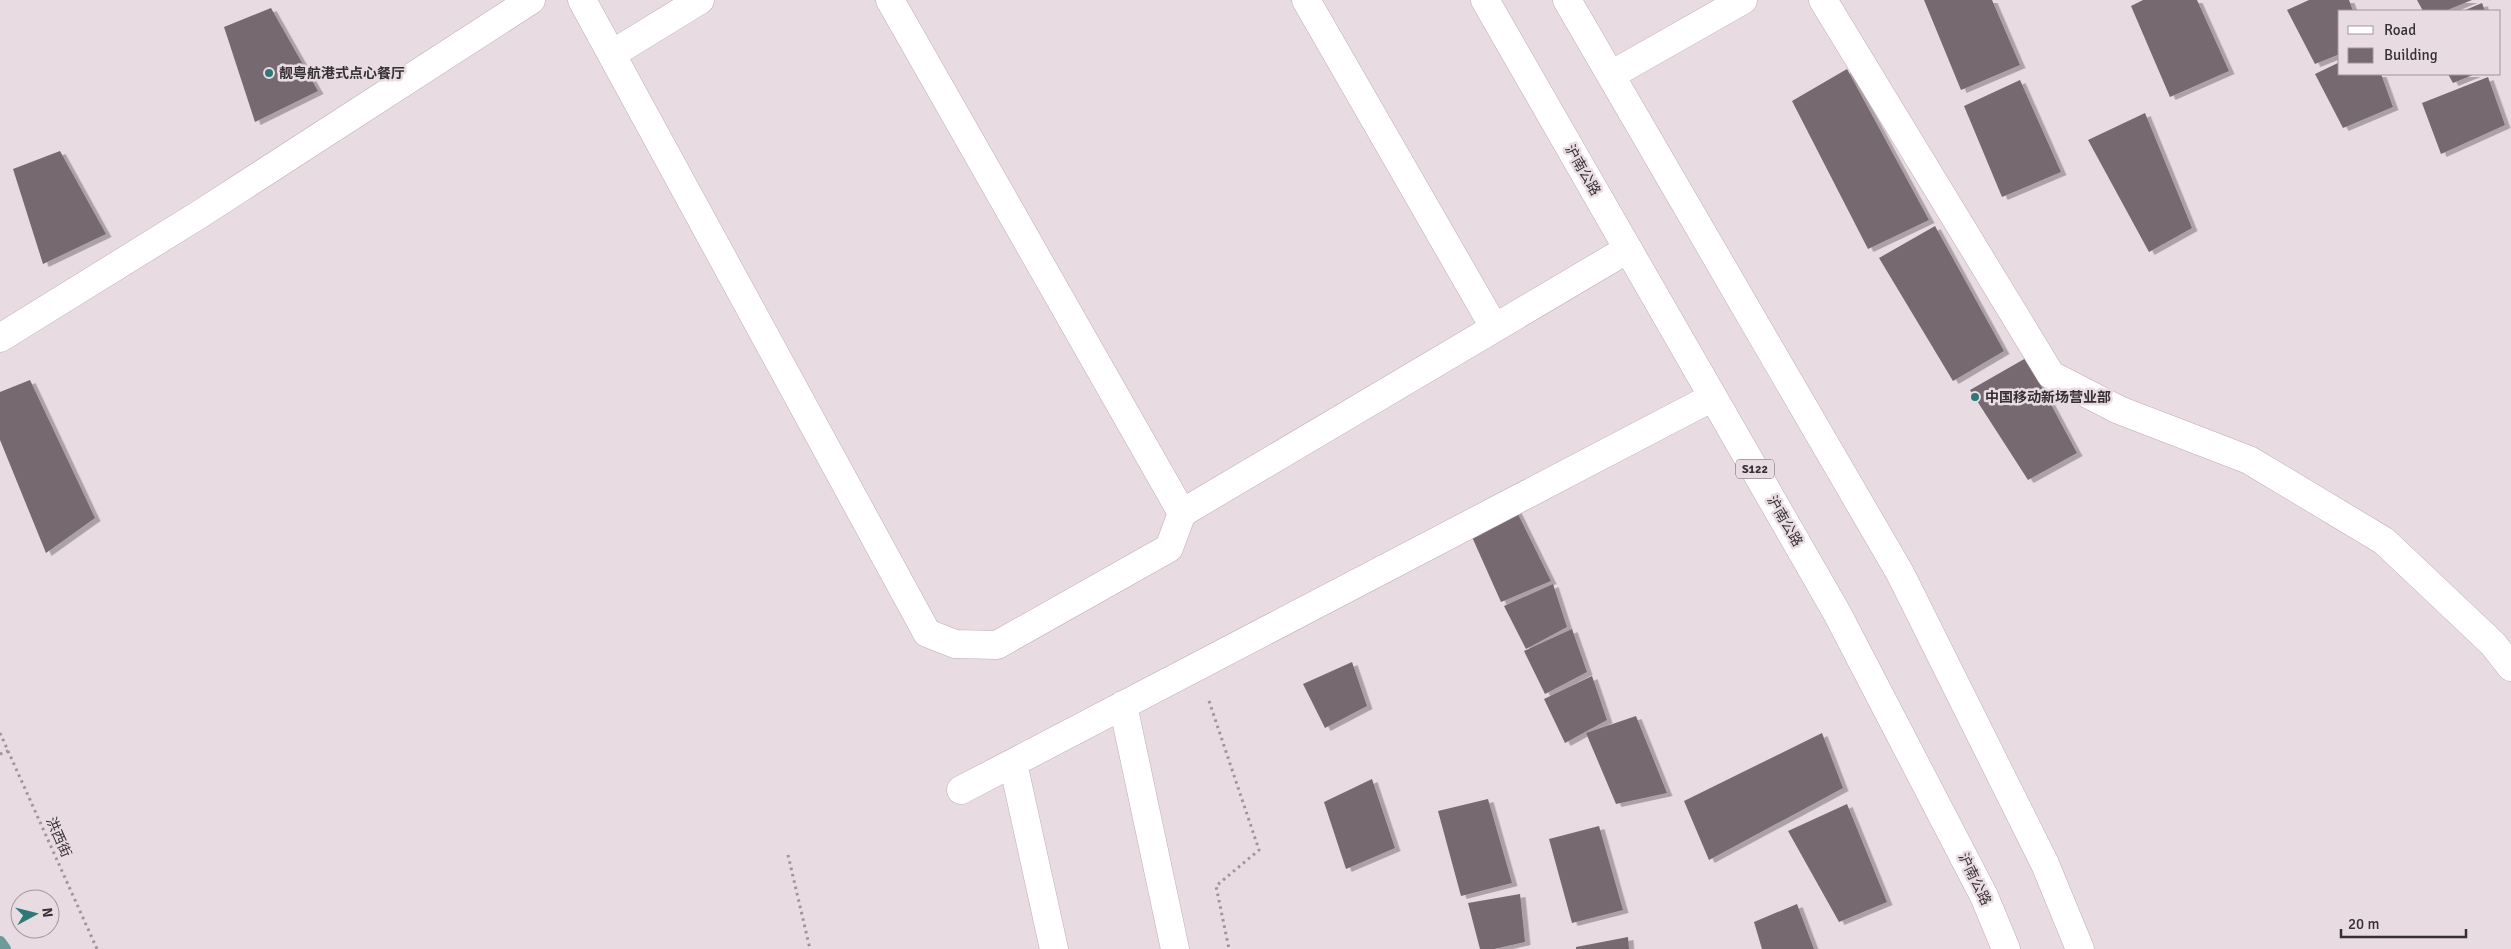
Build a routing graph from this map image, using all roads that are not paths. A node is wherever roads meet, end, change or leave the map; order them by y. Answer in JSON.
{"nodes":[{"id":1,"x":531,"y":0,"type":"edge"},
{"id":2,"x":582,"y":0,"type":"edge"},
{"id":3,"x":700,"y":0,"type":"edge"},
{"id":4,"x":890,"y":0,"type":"edge"},
{"id":5,"x":1306,"y":0,"type":"edge"},
{"id":6,"x":1485,"y":0,"type":"edge"},
{"id":7,"x":1567,"y":0,"type":"edge"},
{"id":8,"x":1743,"y":0,"type":"edge"},
{"id":9,"x":1823,"y":0,"type":"edge"},
{"id":10,"x":612,"y":54,"type":"junction"},
{"id":11,"x":1611,"y":75,"type":"junction"},
{"id":12,"x":1628,"y":249,"type":"junction"},
{"id":13,"x":1494,"y":328,"type":"junction"},
{"id":14,"x":0,"y":338,"type":"edge"},
{"id":15,"x":1713,"y":397,"type":"junction"},
{"id":16,"x":1182,"y":513,"type":"junction"},
{"id":17,"x":2511,"y":667,"type":"edge"},
{"id":18,"x":1123,"y":705,"type":"junction"},
{"id":19,"x":1014,"y":763,"type":"junction"},
{"id":20,"x":961,"y":790,"type":"dead end"},
{"id":21,"x":1054,"y":949,"type":"edge"},
{"id":22,"x":1174,"y":949,"type":"edge"},
{"id":23,"x":2006,"y":949,"type":"edge"},
{"id":24,"x":2080,"y":949,"type":"edge"}],
"edges":[{"from":1,"to":14,"type":"main road"},
{"from":2,"to":10,"type":"main road"},
{"from":3,"to":10,"type":"main road"},
{"from":4,"to":16,"type":"main road"},
{"from":5,"to":13,"type":"main road"},
{"from":6,"to":12,"type":"main road","name":"沪南公路","number":"S122"},
{"from":7,"to":11,"type":"main road"},
{"from":8,"to":11,"type":"main road"},
{"from":9,"to":17,"type":"main road"},
{"from":10,"to":16,"type":"main road"},
{"from":11,"to":24,"type":"main road"},
{"from":12,"to":13,"type":"main road"},
{"from":12,"to":15,"type":"main road","name":"沪南公路","number":"S122"},
{"from":13,"to":16,"type":"main road"},
{"from":15,"to":18,"type":"main road"},
{"from":15,"to":23,"type":"main road","name":"沪南公路","number":"S122"},
{"from":18,"to":19,"type":"main road"},
{"from":18,"to":22,"type":"main road"},
{"from":19,"to":20,"type":"main road"},
{"from":19,"to":21,"type":"main road"}]}
